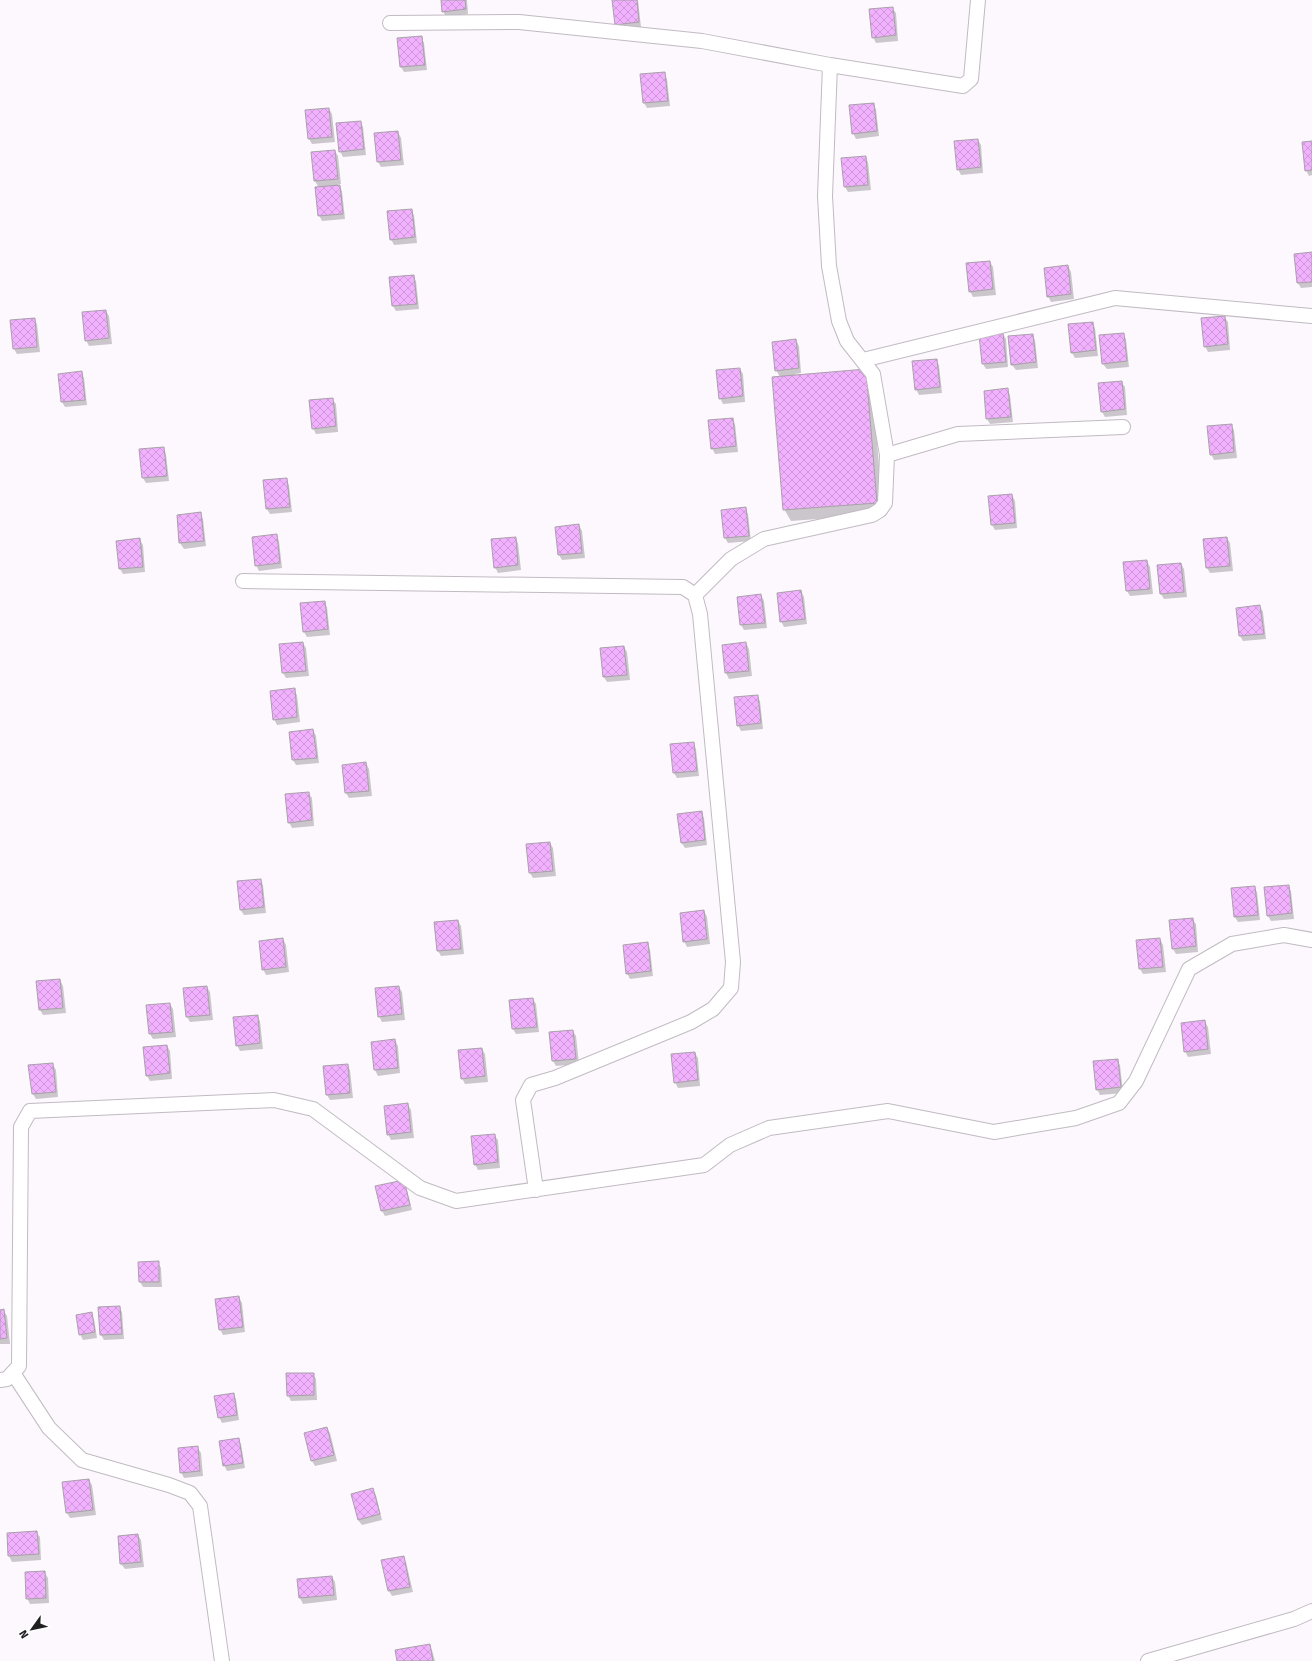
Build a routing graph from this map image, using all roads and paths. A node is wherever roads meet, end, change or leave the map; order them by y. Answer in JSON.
{"nodes":[{"id":1,"x":978,"y":0,"type":"edge"},
{"id":2,"x":390,"y":23,"type":"dead end"},
{"id":3,"x":830,"y":65,"type":"junction"},
{"id":4,"x":1312,"y":316,"type":"edge"},
{"id":5,"x":864,"y":360,"type":"junction"},
{"id":6,"x":1123,"y":427,"type":"dead end"},
{"id":7,"x":887,"y":454,"type":"junction"},
{"id":8,"x":243,"y":580,"type":"dead end"},
{"id":9,"x":695,"y":596,"type":"junction"},
{"id":10,"x":1312,"y":940,"type":"edge"},
{"id":11,"x":536,"y":1190,"type":"junction"},
{"id":12,"x":13,"y":1373,"type":"junction"},
{"id":13,"x":0,"y":1380,"type":"edge"},
{"id":14,"x":1312,"y":1611,"type":"edge"},
{"id":15,"x":222,"y":1661,"type":"edge"},
{"id":16,"x":1148,"y":1661,"type":"edge"}],
"edges":[{"from":1,"to":3,"type":"street"},
{"from":2,"to":3,"type":"street"},
{"from":3,"to":5,"type":"street"},
{"from":4,"to":5,"type":"street"},
{"from":5,"to":7,"type":"street"},
{"from":6,"to":7,"type":"street"},
{"from":7,"to":9,"type":"street"},
{"from":8,"to":9,"type":"street"},
{"from":9,"to":11,"type":"street"},
{"from":10,"to":11,"type":"street"},
{"from":11,"to":12,"type":"street"},
{"from":12,"to":13,"type":"street"},
{"from":12,"to":15,"type":"street"},
{"from":14,"to":16,"type":"street"}]}
